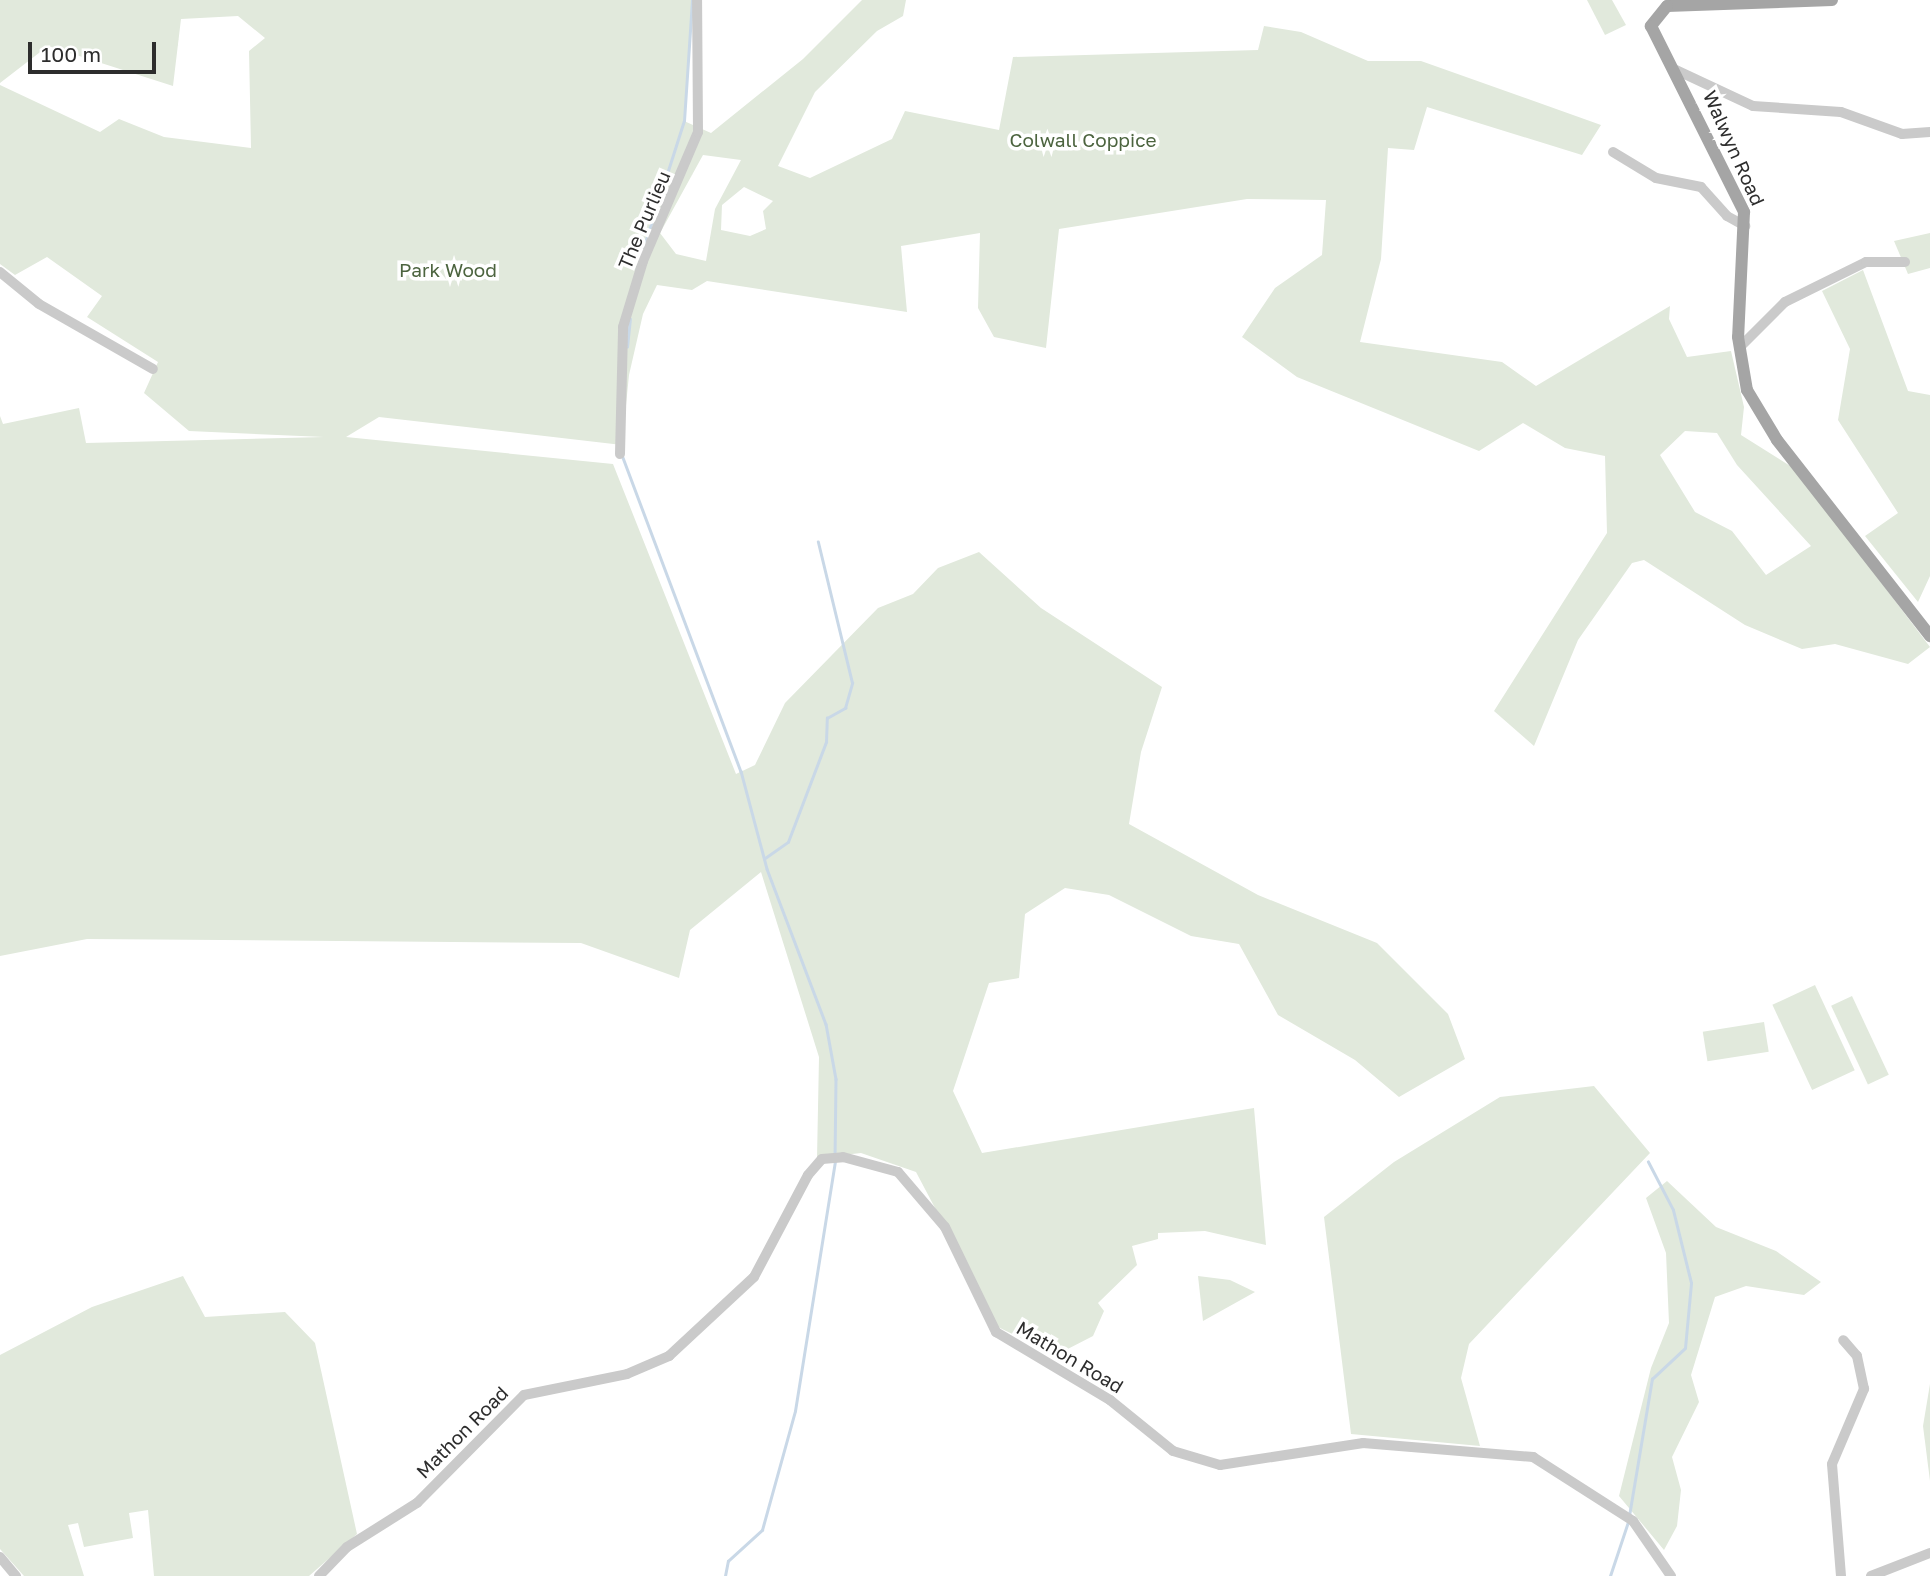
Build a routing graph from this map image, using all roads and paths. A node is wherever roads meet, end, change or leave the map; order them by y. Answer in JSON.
{"nodes":[{"id":1,"x":697,"y":0,"type":"edge"},
{"id":2,"x":1832,"y":0,"type":"edge"},
{"id":3,"x":1676,"y":70,"type":"junction"},
{"id":4,"x":1930,"y":132,"type":"edge"},
{"id":5,"x":1613,"y":152,"type":"dead end"},
{"id":6,"x":1745,"y":226,"type":"junction"},
{"id":7,"x":1905,"y":262,"type":"dead end"},
{"id":8,"x":0,"y":272,"type":"edge"},
{"id":9,"x":1739,"y":348,"type":"junction"},
{"id":10,"x":153,"y":369,"type":"dead end"},
{"id":11,"x":620,"y":454,"type":"dead end"},
{"id":12,"x":1930,"y":636,"type":"edge"},
{"id":13,"x":1843,"y":1340,"type":"dead end"},
{"id":14,"x":1930,"y":1553,"type":"edge"},
{"id":15,"x":0,"y":1557,"type":"edge"},
{"id":16,"x":16,"y":1576,"type":"edge"},
{"id":17,"x":319,"y":1576,"type":"edge"},
{"id":18,"x":1671,"y":1576,"type":"edge"},
{"id":19,"x":1841,"y":1576,"type":"edge"},
{"id":20,"x":1871,"y":1576,"type":"edge"}],
"edges":[{"from":1,"to":11,"type":"street","name":"The Purlieu"},
{"from":2,"to":3,"type":"main road","name":"Walwyn Road"},
{"from":3,"to":4,"type":"street"},
{"from":3,"to":6,"type":"main road","name":"Walwyn Road"},
{"from":5,"to":6,"type":"street"},
{"from":6,"to":9,"type":"main road","name":"Walwyn Road"},
{"from":7,"to":9,"type":"street"},
{"from":8,"to":10,"type":"street"},
{"from":9,"to":12,"type":"main road","name":"Walwyn Road"},
{"from":13,"to":19,"type":"street"},
{"from":14,"to":20,"type":"street"},
{"from":15,"to":16,"type":"street"},
{"from":17,"to":18,"type":"street","name":"Mathon Road"}]}
